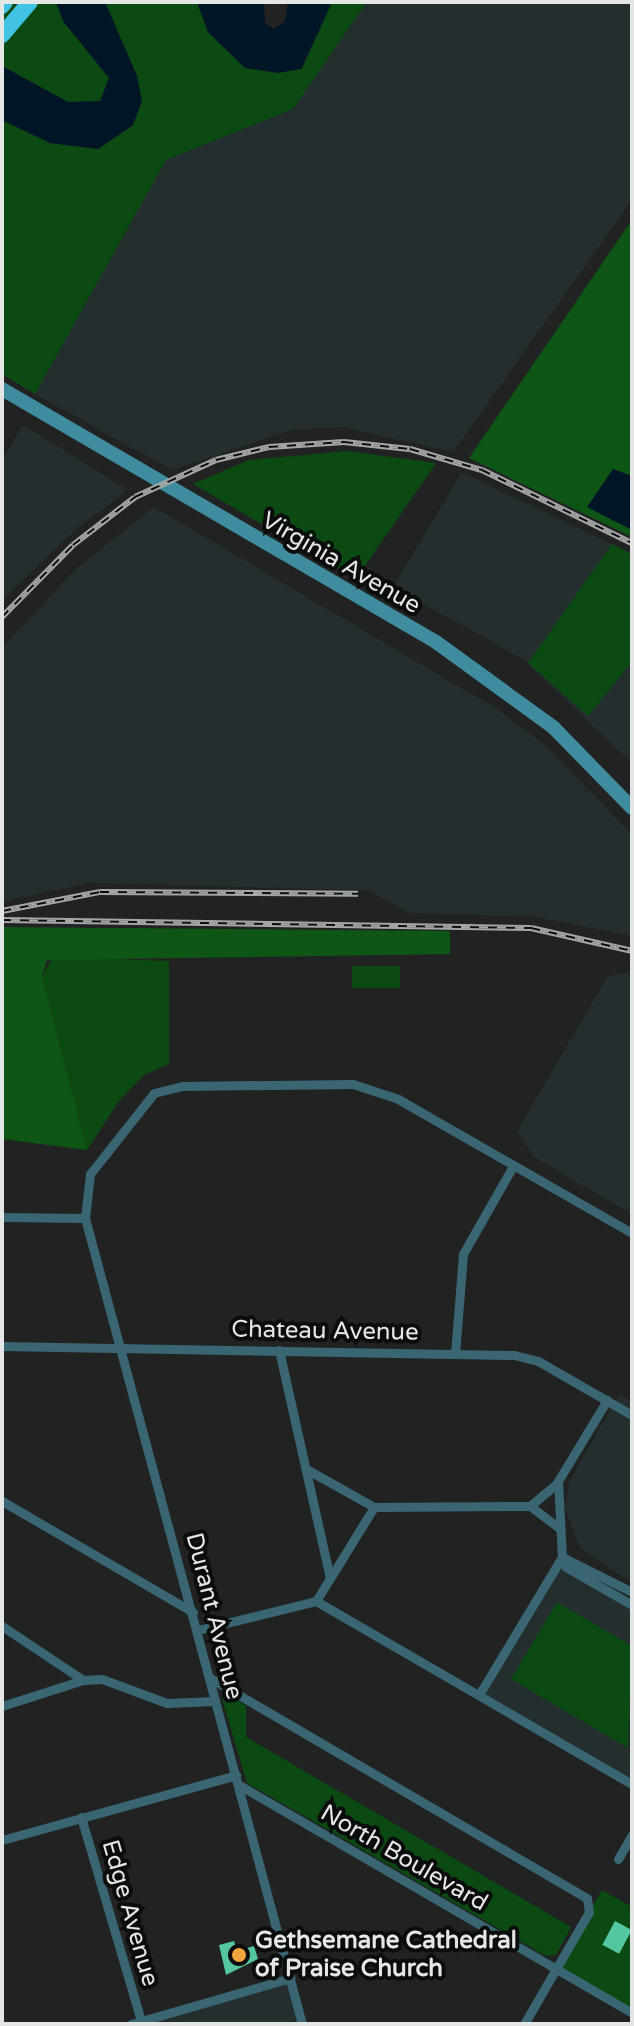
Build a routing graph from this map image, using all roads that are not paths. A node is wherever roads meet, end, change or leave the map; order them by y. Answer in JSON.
{"nodes":[{"id":1,"x":30,"y":2,"type":"edge"},
{"id":2,"x":2,"y":35,"type":"edge"},
{"id":3,"x":2,"y":389,"type":"edge"},
{"id":4,"x":632,"y":808,"type":"edge"},
{"id":5,"x":513,"y":1166,"type":"junction"},
{"id":6,"x":2,"y":1217,"type":"edge"},
{"id":7,"x":85,"y":1218,"type":"junction"},
{"id":8,"x":632,"y":1233,"type":"edge"},
{"id":9,"x":2,"y":1346,"type":"edge"},
{"id":10,"x":124,"y":1347,"type":"junction"},
{"id":11,"x":279,"y":1350,"type":"junction"},
{"id":12,"x":455,"y":1354,"type":"junction"},
{"id":13,"x":607,"y":1400,"type":"junction"},
{"id":14,"x":632,"y":1415,"type":"edge"},
{"id":15,"x":308,"y":1470,"type":"junction"},
{"id":16,"x":558,"y":1481,"type":"junction"},
{"id":17,"x":2,"y":1501,"type":"edge"},
{"id":18,"x":530,"y":1506,"type":"junction"},
{"id":19,"x":374,"y":1507,"type":"junction"},
{"id":20,"x":559,"y":1528,"type":"junction"},
{"id":21,"x":562,"y":1557,"type":"junction"},
{"id":22,"x":330,"y":1578,"type":"junction"},
{"id":23,"x":632,"y":1592,"type":"edge"},
{"id":24,"x":316,"y":1601,"type":"junction"},
{"id":25,"x":632,"y":1605,"type":"edge"},
{"id":26,"x":193,"y":1612,"type":"junction"},
{"id":27,"x":2,"y":1626,"type":"edge"},
{"id":28,"x":198,"y":1630,"type":"junction"},
{"id":29,"x":210,"y":1678,"type":"junction"},
{"id":30,"x":83,"y":1680,"type":"junction"},
{"id":31,"x":480,"y":1693,"type":"junction"},
{"id":32,"x":215,"y":1701,"type":"junction"},
{"id":33,"x":2,"y":1706,"type":"edge"},
{"id":34,"x":237,"y":1780,"type":"junction"},
{"id":35,"x":632,"y":1784,"type":"edge"},
{"id":36,"x":81,"y":1817,"type":"junction"},
{"id":37,"x":632,"y":1835,"type":"edge"},
{"id":38,"x":2,"y":1840,"type":"edge"},
{"id":39,"x":618,"y":1859,"type":"dead end"},
{"id":40,"x":556,"y":1969,"type":"junction"},
{"id":41,"x":290,"y":1978,"type":"junction"},
{"id":42,"x":632,"y":2013,"type":"edge"},
{"id":43,"x":136,"y":2022,"type":"edge"},
{"id":44,"x":302,"y":2024,"type":"edge"},
{"id":45,"x":524,"y":2024,"type":"edge"}],
"edges":[{"from":1,"to":2,"type":"highway"},
{"from":3,"to":4,"type":"main road","name":"Virginia Avenue"},
{"from":5,"to":7,"type":"street"},
{"from":5,"to":8,"type":"street"},
{"from":5,"to":12,"type":"street"},
{"from":6,"to":7,"type":"street"},
{"from":7,"to":10,"type":"street","name":"Durant Avenue"},
{"from":9,"to":10,"type":"street","name":"Chateau Avenue"},
{"from":10,"to":11,"type":"street","name":"Chateau Avenue"},
{"from":10,"to":26,"type":"street","name":"Durant Avenue"},
{"from":11,"to":12,"type":"street","name":"Chateau Avenue"},
{"from":11,"to":15,"type":"street"},
{"from":12,"to":13,"type":"street","name":"Chateau Avenue"},
{"from":13,"to":14,"type":"street","name":"Chateau Avenue"},
{"from":13,"to":16,"type":"street"},
{"from":15,"to":19,"type":"street"},
{"from":15,"to":22,"type":"street"},
{"from":16,"to":18,"type":"street"},
{"from":16,"to":20,"type":"street"},
{"from":17,"to":26,"type":"street"},
{"from":18,"to":19,"type":"street"},
{"from":18,"to":20,"type":"street"},
{"from":19,"to":22,"type":"street"},
{"from":20,"to":21,"type":"street"},
{"from":21,"to":23,"type":"street"},
{"from":21,"to":25,"type":"street"},
{"from":21,"to":31,"type":"street"},
{"from":22,"to":24,"type":"street"},
{"from":24,"to":28,"type":"street"},
{"from":24,"to":31,"type":"street"},
{"from":26,"to":28,"type":"street","name":"Durant Avenue"},
{"from":27,"to":30,"type":"street"},
{"from":28,"to":29,"type":"street","name":"Durant Avenue"},
{"from":29,"to":32,"type":"street","name":"Durant Avenue"},
{"from":29,"to":40,"type":"street"},
{"from":30,"to":32,"type":"street"},
{"from":30,"to":33,"type":"street"},
{"from":31,"to":35,"type":"street"},
{"from":32,"to":34,"type":"street","name":"Durant Avenue"},
{"from":34,"to":36,"type":"street"},
{"from":34,"to":40,"type":"street","name":"North Boulevard"},
{"from":34,"to":41,"type":"street","name":"Durant Avenue"},
{"from":36,"to":38,"type":"street"},
{"from":36,"to":43,"type":"street","name":"Edge Avenue"},
{"from":37,"to":39,"type":"street"},
{"from":40,"to":42,"type":"street","name":"North Boulevard"},
{"from":40,"to":45,"type":"street"},
{"from":41,"to":43,"type":"street"},
{"from":41,"to":44,"type":"street","name":"Durant Avenue"}]}
